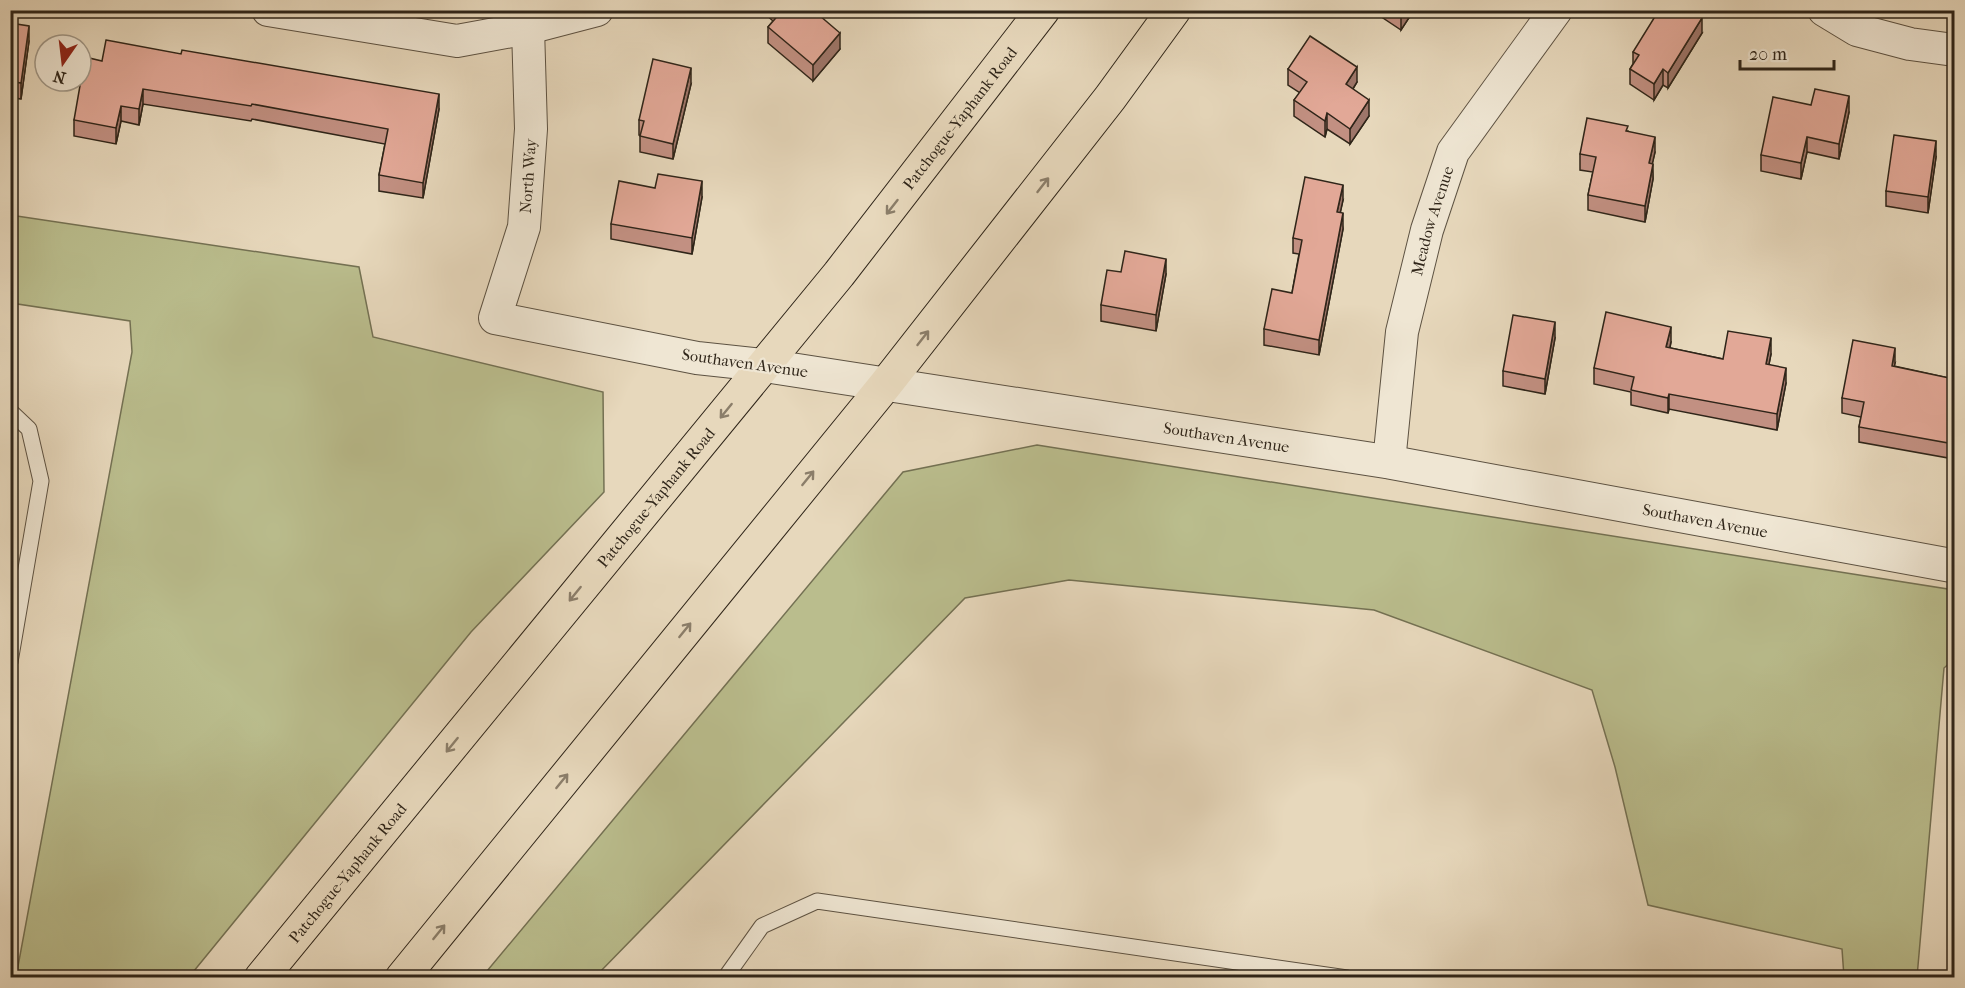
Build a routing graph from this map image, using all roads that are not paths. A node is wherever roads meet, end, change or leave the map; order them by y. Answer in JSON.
{"nodes":[{"id":1,"x":268,"y":10,"type":"edge"},
{"id":2,"x":597,"y":10,"type":"edge"},
{"id":3,"x":1043,"y":10,"type":"edge"},
{"id":4,"x":1174,"y":10,"type":"edge"},
{"id":5,"x":1556,"y":10,"type":"edge"},
{"id":6,"x":1824,"y":10,"type":"edge"},
{"id":7,"x":528,"y":28,"type":"junction"},
{"id":8,"x":1954,"y":50,"type":"edge"},
{"id":9,"x":495,"y":318,"type":"joint"},
{"id":10,"x":762,"y":365,"type":"junction"},
{"id":11,"x":886,"y":384,"type":"junction"},
{"id":12,"x":10,"y":411,"type":"edge"},
{"id":13,"x":1389,"y":462,"type":"junction"},
{"id":14,"x":1954,"y":566,"type":"edge"},
{"id":15,"x":10,"y":662,"type":"edge"},
{"id":16,"x":261,"y":978,"type":"edge"},
{"id":17,"x":402,"y":978,"type":"edge"},
{"id":18,"x":725,"y":978,"type":"edge"},
{"id":19,"x":1347,"y":978,"type":"edge"}],
"edges":[{"from":1,"to":7,"type":"street"},
{"from":2,"to":7,"type":"street"},
{"from":3,"to":10,"type":"main road","name":"Patchogue-Yaphank Road","one_way":true},
{"from":11,"to":4,"type":"main road","one_way":true},
{"from":5,"to":13,"type":"street","name":"Meadow Avenue"},
{"from":6,"to":8,"type":"street"},
{"from":7,"to":9,"type":"street","name":"North Way"},
{"from":9,"to":10,"type":"street","name":"Southaven Avenue"},
{"from":10,"to":11,"type":"street","name":"Southaven Avenue"},
{"from":10,"to":16,"type":"main road","name":"Patchogue-Yaphank Road","one_way":true},
{"from":11,"to":13,"type":"street","name":"Southaven Avenue"},
{"from":17,"to":11,"type":"main road","one_way":true},
{"from":12,"to":15,"type":"lane"},
{"from":13,"to":14,"type":"street","name":"Southaven Avenue"},
{"from":18,"to":19,"type":"lane"}]}
